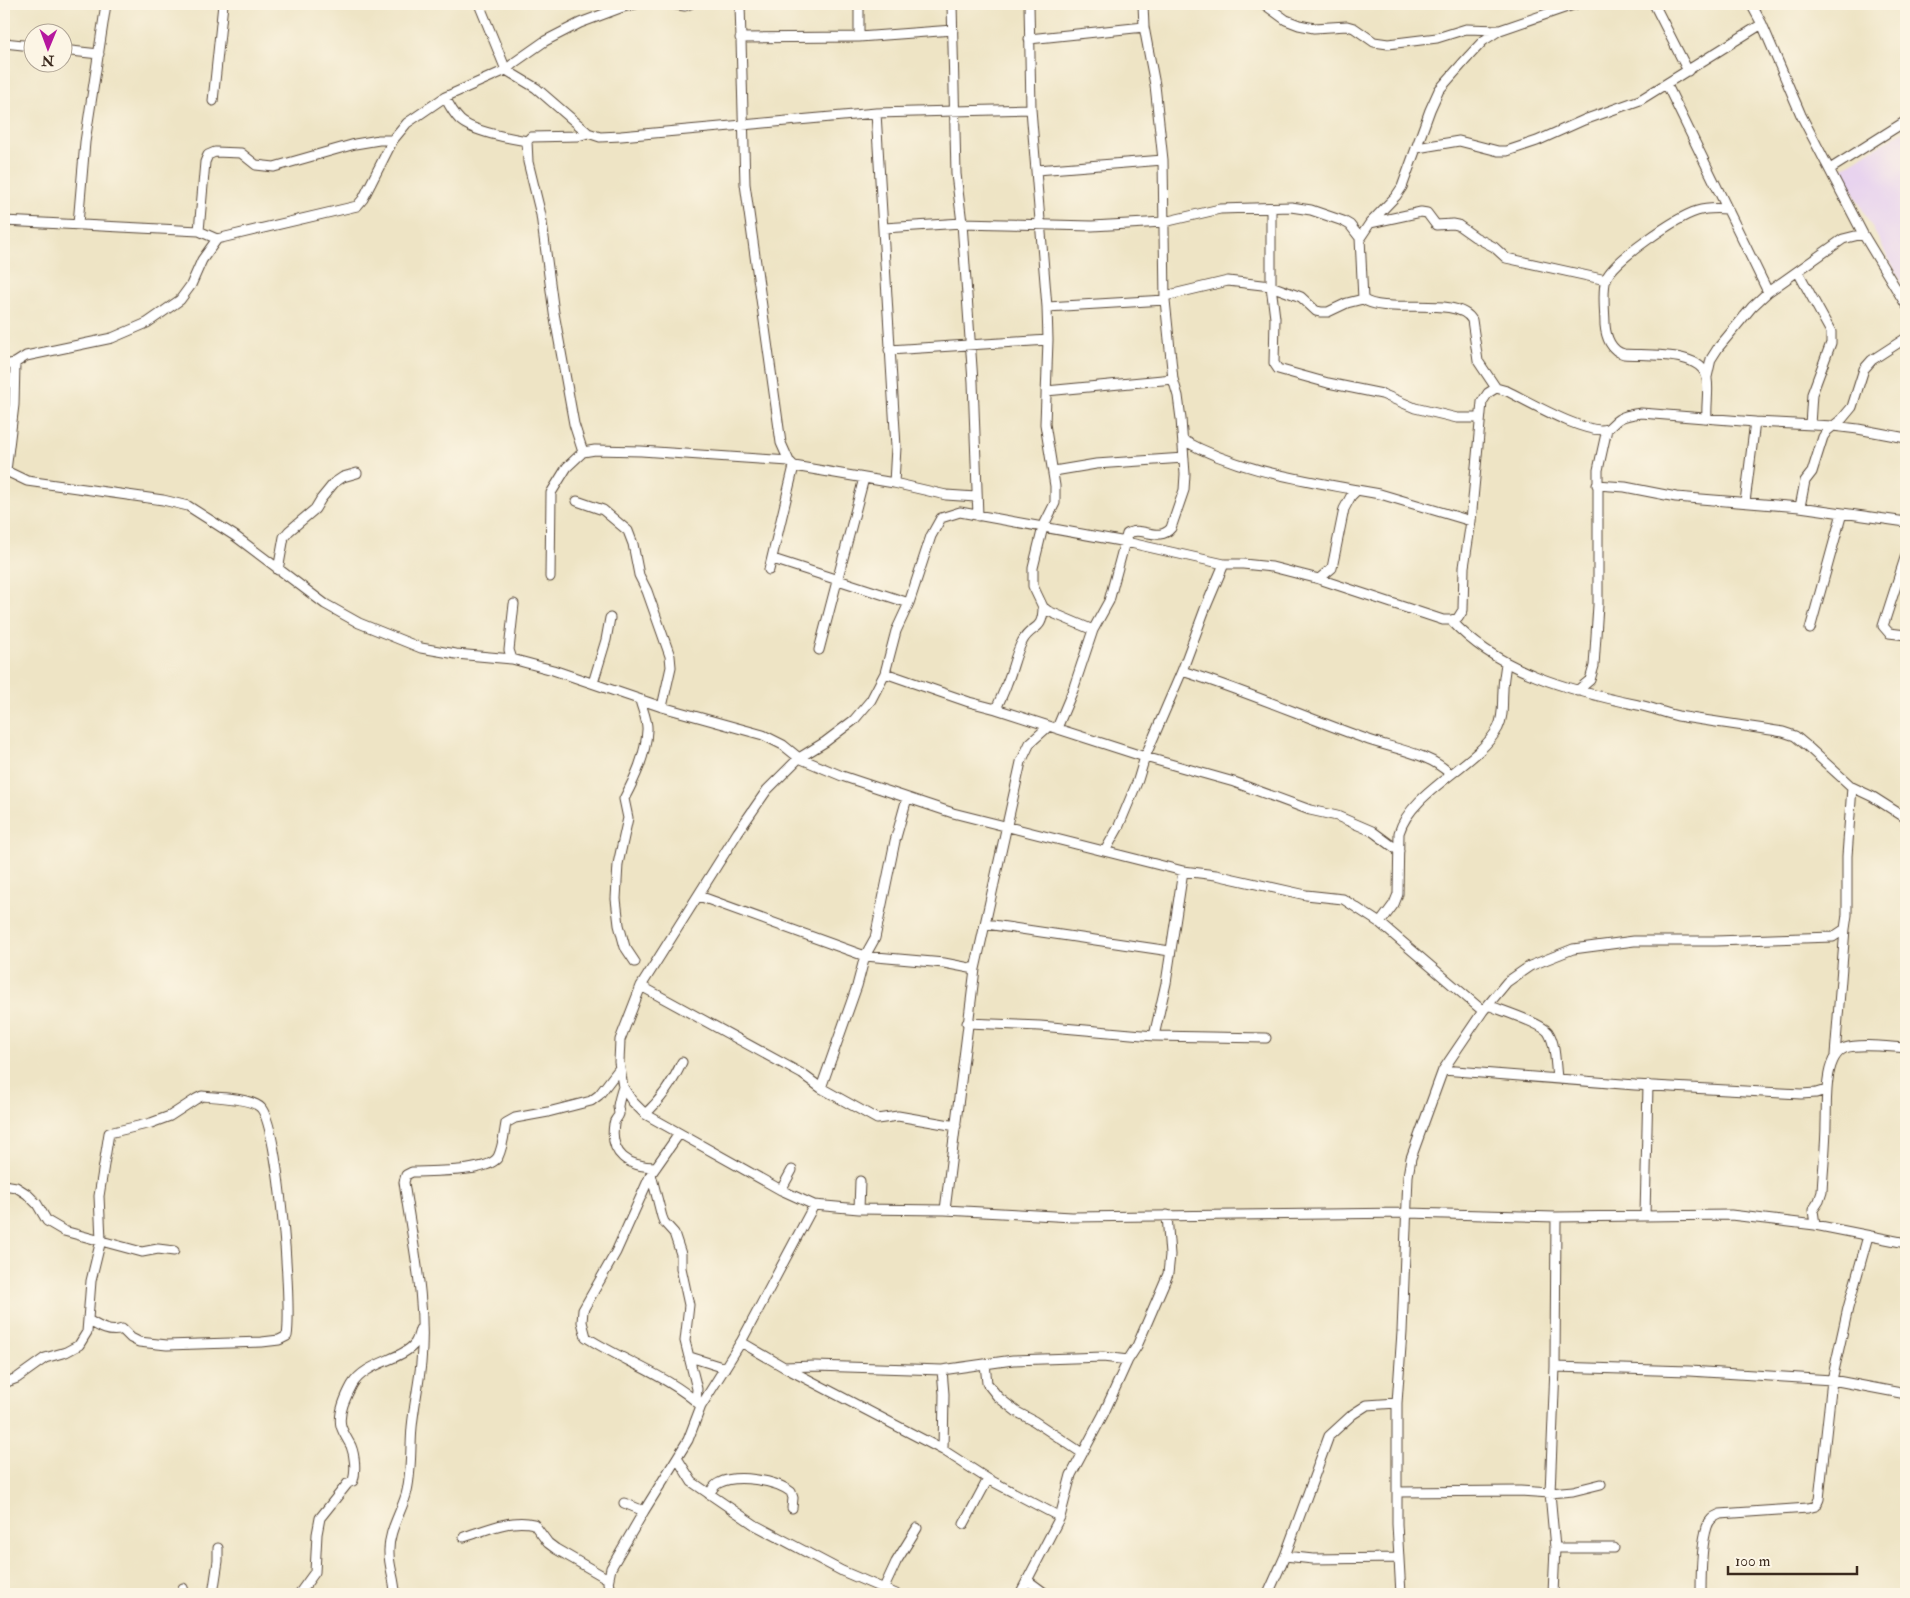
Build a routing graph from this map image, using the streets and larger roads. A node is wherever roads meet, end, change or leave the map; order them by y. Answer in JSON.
{"nodes":[{"id":1,"x":106,"y":4,"type":"edge"},
{"id":2,"x":223,"y":4,"type":"edge"},
{"id":3,"x":479,"y":4,"type":"edge"},
{"id":4,"x":636,"y":4,"type":"edge"},
{"id":5,"x":671,"y":4,"type":"edge"},
{"id":6,"x":690,"y":4,"type":"edge"},
{"id":7,"x":740,"y":4,"type":"edge"},
{"id":8,"x":859,"y":4,"type":"edge"},
{"id":9,"x":952,"y":4,"type":"edge"},
{"id":10,"x":1029,"y":4,"type":"edge"},
{"id":11,"x":1143,"y":4,"type":"edge"},
{"id":12,"x":1264,"y":4,"type":"edge"},
{"id":13,"x":1576,"y":4,"type":"edge"},
{"id":14,"x":1654,"y":4,"type":"edge"},
{"id":15,"x":1752,"y":4,"type":"edge"},
{"id":16,"x":1762,"y":24,"type":"junction"},
{"id":17,"x":1144,"y":27,"type":"junction"},
{"id":18,"x":952,"y":30,"type":"junction"},
{"id":19,"x":1500,"y":30,"type":"junction"},
{"id":20,"x":859,"y":37,"type":"junction"},
{"id":21,"x":740,"y":38,"type":"junction"},
{"id":22,"x":1029,"y":39,"type":"junction"},
{"id":23,"x":4,"y":43,"type":"edge"},
{"id":24,"x":22,"y":45,"type":"edge"},
{"id":25,"x":72,"y":51,"type":"edge"},
{"id":26,"x":99,"y":54,"type":"junction"},
{"id":27,"x":506,"y":70,"type":"junction"},
{"id":28,"x":1688,"y":71,"type":"junction"},
{"id":29,"x":1667,"y":84,"type":"junction"},
{"id":30,"x":445,"y":97,"type":"junction"},
{"id":31,"x":213,"y":101,"type":"dead end"},
{"id":32,"x":1031,"y":109,"type":"junction"},
{"id":33,"x":876,"y":112,"type":"junction"},
{"id":34,"x":954,"y":112,"type":"junction"},
{"id":35,"x":1906,"y":122,"type":"edge"},
{"id":36,"x":744,"y":125,"type":"junction"},
{"id":37,"x":588,"y":133,"type":"junction"},
{"id":38,"x":393,"y":140,"type":"junction"},
{"id":39,"x":527,"y":141,"type":"junction"},
{"id":40,"x":1417,"y":148,"type":"junction"},
{"id":41,"x":1163,"y":160,"type":"junction"},
{"id":42,"x":1830,"y":169,"type":"junction"},
{"id":43,"x":1037,"y":170,"type":"junction"},
{"id":44,"x":1271,"y":208,"type":"junction"},
{"id":45,"x":1727,"y":208,"type":"junction"},
{"id":46,"x":4,"y":221,"type":"edge"},
{"id":47,"x":1164,"y":222,"type":"junction"},
{"id":48,"x":962,"y":223,"type":"junction"},
{"id":49,"x":1370,"y":223,"type":"junction"},
{"id":50,"x":78,"y":224,"type":"junction"},
{"id":51,"x":1041,"y":226,"type":"junction"},
{"id":52,"x":884,"y":228,"type":"junction"},
{"id":53,"x":199,"y":231,"type":"junction"},
{"id":54,"x":1863,"y":234,"type":"junction"},
{"id":55,"x":1360,"y":238,"type":"junction"},
{"id":56,"x":217,"y":239,"type":"junction"},
{"id":57,"x":1798,"y":272,"type":"junction"},
{"id":58,"x":1606,"y":280,"type":"junction"},
{"id":59,"x":1271,"y":286,"type":"junction"},
{"id":60,"x":1768,"y":292,"type":"junction"},
{"id":61,"x":1165,"y":298,"type":"junction"},
{"id":62,"x":1363,"y":299,"type":"junction"},
{"id":63,"x":1906,"y":305,"type":"edge"},
{"id":64,"x":1047,"y":307,"type":"junction"},
{"id":65,"x":1906,"y":338,"type":"edge"},
{"id":66,"x":1048,"y":340,"type":"junction"},
{"id":67,"x":971,"y":346,"type":"junction"},
{"id":68,"x":889,"y":350,"type":"junction"},
{"id":69,"x":15,"y":363,"type":"junction"},
{"id":70,"x":4,"y":364,"type":"edge"},
{"id":71,"x":1707,"y":377,"type":"junction"},
{"id":72,"x":1173,"y":379,"type":"junction"},
{"id":73,"x":1496,"y":388,"type":"junction"},
{"id":74,"x":1046,"y":391,"type":"junction"},
{"id":75,"x":1707,"y":417,"type":"junction"},
{"id":76,"x":1480,"y":418,"type":"junction"},
{"id":77,"x":1755,"y":422,"type":"junction"},
{"id":78,"x":1810,"y":425,"type":"junction"},
{"id":79,"x":1833,"y":426,"type":"junction"},
{"id":80,"x":1607,"y":429,"type":"junction"},
{"id":81,"x":1906,"y":438,"type":"edge"},
{"id":82,"x":1183,"y":440,"type":"junction"},
{"id":83,"x":583,"y":452,"type":"junction"},
{"id":84,"x":1184,"y":458,"type":"junction"},
{"id":85,"x":792,"y":464,"type":"junction"},
{"id":86,"x":5,"y":470,"type":"edge"},
{"id":87,"x":1054,"y":471,"type":"junction"},
{"id":88,"x":357,"y":473,"type":"dead end"},
{"id":89,"x":864,"y":478,"type":"junction"},
{"id":90,"x":894,"y":483,"type":"junction"},
{"id":91,"x":1597,"y":485,"type":"junction"},
{"id":92,"x":1357,"y":490,"type":"junction"},
{"id":93,"x":976,"y":497,"type":"junction"},
{"id":94,"x":577,"y":501,"type":"dead end"},
{"id":95,"x":1745,"y":502,"type":"junction"},
{"id":96,"x":1800,"y":507,"type":"junction"},
{"id":97,"x":1842,"y":512,"type":"junction"},
{"id":98,"x":978,"y":516,"type":"junction"},
{"id":99,"x":1471,"y":520,"type":"junction"},
{"id":100,"x":1906,"y":522,"type":"edge"},
{"id":101,"x":1043,"y":527,"type":"junction"},
{"id":102,"x":1126,"y":542,"type":"junction"},
{"id":103,"x":1906,"y":555,"type":"edge"},
{"id":104,"x":772,"y":559,"type":"junction"},
{"id":105,"x":1224,"y":564,"type":"junction"},
{"id":106,"x":278,"y":570,"type":"junction"},
{"id":107,"x":769,"y":570,"type":"dead end"},
{"id":108,"x":550,"y":577,"type":"dead end"},
{"id":109,"x":1319,"y":579,"type":"junction"},
{"id":110,"x":838,"y":581,"type":"junction"},
{"id":111,"x":909,"y":603,"type":"junction"},
{"id":112,"x":514,"y":604,"type":"dead end"},
{"id":113,"x":1043,"y":607,"type":"junction"},
{"id":114,"x":610,"y":618,"type":"dead end"},
{"id":115,"x":1451,"y":620,"type":"junction"},
{"id":116,"x":1810,"y":628,"type":"dead end"},
{"id":117,"x":1093,"y":630,"type":"junction"},
{"id":118,"x":1906,"y":635,"type":"edge"},
{"id":119,"x":818,"y":650,"type":"dead end"},
{"id":120,"x":512,"y":659,"type":"junction"},
{"id":121,"x":1506,"y":663,"type":"junction"},
{"id":122,"x":1182,"y":671,"type":"junction"},
{"id":123,"x":886,"y":673,"type":"junction"},
{"id":124,"x":593,"y":683,"type":"junction"},
{"id":125,"x":1577,"y":691,"type":"junction"},
{"id":126,"x":640,"y":700,"type":"junction"},
{"id":127,"x":662,"y":707,"type":"junction"},
{"id":128,"x":996,"y":709,"type":"junction"},
{"id":129,"x":1053,"y":727,"type":"junction"},
{"id":130,"x":1145,"y":757,"type":"junction"},
{"id":131,"x":799,"y":758,"type":"junction"},
{"id":132,"x":1450,"y":774,"type":"junction"},
{"id":133,"x":1852,"y":787,"type":"junction"},
{"id":134,"x":907,"y":798,"type":"junction"},
{"id":135,"x":1906,"y":818,"type":"edge"},
{"id":136,"x":1006,"y":827,"type":"junction"},
{"id":137,"x":1105,"y":851,"type":"junction"},
{"id":138,"x":1398,"y":851,"type":"junction"},
{"id":139,"x":1183,"y":871,"type":"junction"},
{"id":140,"x":699,"y":896,"type":"junction"},
{"id":141,"x":1380,"y":923,"type":"junction"},
{"id":142,"x":986,"y":924,"type":"junction"},
{"id":143,"x":1845,"y":929,"type":"junction"},
{"id":144,"x":1170,"y":952,"type":"junction"},
{"id":145,"x":865,"y":956,"type":"junction"},
{"id":146,"x":635,"y":962,"type":"dead end"},
{"id":147,"x":975,"y":969,"type":"junction"},
{"id":148,"x":641,"y":986,"type":"junction"},
{"id":149,"x":1486,"y":1008,"type":"junction"},
{"id":150,"x":967,"y":1023,"type":"junction"},
{"id":151,"x":1154,"y":1036,"type":"junction"},
{"id":152,"x":1266,"y":1038,"type":"dead end"},
{"id":153,"x":1906,"y":1048,"type":"edge"},
{"id":154,"x":1835,"y":1055,"type":"junction"},
{"id":155,"x":682,"y":1062,"type":"dead end"},
{"id":156,"x":619,"y":1069,"type":"junction"},
{"id":157,"x":1443,"y":1070,"type":"junction"},
{"id":158,"x":1556,"y":1078,"type":"junction"},
{"id":159,"x":1648,"y":1085,"type":"junction"},
{"id":160,"x":623,"y":1087,"type":"junction"},
{"id":161,"x":821,"y":1088,"type":"junction"},
{"id":162,"x":1826,"y":1090,"type":"junction"},
{"id":163,"x":646,"y":1114,"type":"junction"},
{"id":164,"x":956,"y":1126,"type":"junction"},
{"id":165,"x":679,"y":1134,"type":"junction"},
{"id":166,"x":792,"y":1170,"type":"dead end"},
{"id":167,"x":654,"y":1171,"type":"junction"},
{"id":168,"x":860,"y":1181,"type":"dead end"},
{"id":169,"x":4,"y":1184,"type":"edge"},
{"id":170,"x":780,"y":1190,"type":"junction"},
{"id":171,"x":814,"y":1206,"type":"junction"},
{"id":172,"x":859,"y":1209,"type":"junction"},
{"id":173,"x":946,"y":1210,"type":"junction"},
{"id":174,"x":1407,"y":1213,"type":"junction"},
{"id":175,"x":1167,"y":1215,"type":"junction"},
{"id":176,"x":1644,"y":1216,"type":"junction"},
{"id":177,"x":1556,"y":1217,"type":"junction"},
{"id":178,"x":1815,"y":1225,"type":"junction"},
{"id":179,"x":1868,"y":1236,"type":"junction"},
{"id":180,"x":101,"y":1240,"type":"junction"},
{"id":181,"x":1906,"y":1243,"type":"edge"},
{"id":182,"x":174,"y":1251,"type":"dead end"},
{"id":183,"x":88,"y":1320,"type":"junction"},
{"id":184,"x":422,"y":1324,"type":"junction"},
{"id":185,"x":741,"y":1342,"type":"junction"},
{"id":186,"x":690,"y":1357,"type":"junction"},
{"id":187,"x":1128,"y":1360,"type":"junction"},
{"id":188,"x":984,"y":1364,"type":"junction"},
{"id":189,"x":784,"y":1367,"type":"junction"},
{"id":190,"x":1555,"y":1367,"type":"junction"},
{"id":191,"x":725,"y":1368,"type":"junction"},
{"id":192,"x":942,"y":1370,"type":"junction"},
{"id":193,"x":1832,"y":1380,"type":"junction"},
{"id":194,"x":4,"y":1383,"type":"edge"},
{"id":195,"x":1906,"y":1394,"type":"edge"},
{"id":196,"x":1397,"y":1403,"type":"junction"},
{"id":197,"x":699,"y":1404,"type":"junction"},
{"id":198,"x":943,"y":1450,"type":"junction"},
{"id":199,"x":1082,"y":1453,"type":"junction"},
{"id":200,"x":677,"y":1458,"type":"junction"},
{"id":201,"x":988,"y":1479,"type":"junction"},
{"id":202,"x":1601,"y":1484,"type":"dead end"},
{"id":203,"x":1397,"y":1492,"type":"junction"},
{"id":204,"x":1550,"y":1493,"type":"junction"},
{"id":205,"x":709,"y":1494,"type":"junction"},
{"id":206,"x":624,"y":1503,"type":"dead end"},
{"id":207,"x":792,"y":1508,"type":"dead end"},
{"id":208,"x":644,"y":1511,"type":"junction"},
{"id":209,"x":1060,"y":1517,"type":"junction"},
{"id":210,"x":964,"y":1524,"type":"dead end"},
{"id":211,"x":917,"y":1528,"type":"dead end"},
{"id":212,"x":464,"y":1537,"type":"dead end"},
{"id":213,"x":218,"y":1548,"type":"dead end"},
{"id":214,"x":1555,"y":1548,"type":"junction"},
{"id":215,"x":1614,"y":1548,"type":"dead end"},
{"id":216,"x":1285,"y":1556,"type":"junction"},
{"id":217,"x":1399,"y":1558,"type":"junction"},
{"id":218,"x":608,"y":1579,"type":"junction"},
{"id":219,"x":1027,"y":1580,"type":"junction"},
{"id":220,"x":884,"y":1588,"type":"junction"},
{"id":221,"x":213,"y":1594,"type":"edge"},
{"id":222,"x":299,"y":1594,"type":"edge"},
{"id":223,"x":395,"y":1594,"type":"edge"},
{"id":224,"x":614,"y":1594,"type":"edge"},
{"id":225,"x":894,"y":1594,"type":"edge"},
{"id":226,"x":1020,"y":1594,"type":"edge"},
{"id":227,"x":1046,"y":1594,"type":"edge"},
{"id":228,"x":1268,"y":1594,"type":"edge"},
{"id":229,"x":1401,"y":1594,"type":"edge"},
{"id":230,"x":1553,"y":1594,"type":"edge"},
{"id":231,"x":1701,"y":1594,"type":"edge"}],
"edges":[{"from":1,"to":26,"type":"street"},
{"from":2,"to":31,"type":"street"},
{"from":3,"to":27,"type":"street"},
{"from":4,"to":27,"type":"street"},
{"from":5,"to":6,"type":"street"},
{"from":7,"to":21,"type":"street"},
{"from":8,"to":20,"type":"street"},
{"from":9,"to":18,"type":"street"},
{"from":10,"to":22,"type":"street"},
{"from":11,"to":17,"type":"street"},
{"from":12,"to":19,"type":"street"},
{"from":13,"to":19,"type":"street"},
{"from":14,"to":28,"type":"street"},
{"from":15,"to":16,"type":"street"},
{"from":16,"to":28,"type":"street"},
{"from":16,"to":42,"type":"street"},
{"from":17,"to":22,"type":"street"},
{"from":17,"to":41,"type":"street"},
{"from":18,"to":20,"type":"street"},
{"from":18,"to":34,"type":"street"},
{"from":19,"to":40,"type":"street"},
{"from":20,"to":21,"type":"street"},
{"from":21,"to":36,"type":"street"},
{"from":22,"to":32,"type":"street"},
{"from":23,"to":24,"type":"street"},
{"from":25,"to":26,"type":"street"},
{"from":26,"to":50,"type":"street"},
{"from":27,"to":30,"type":"street"},
{"from":27,"to":37,"type":"street"},
{"from":28,"to":29,"type":"street"},
{"from":29,"to":40,"type":"street"},
{"from":29,"to":45,"type":"street"},
{"from":30,"to":38,"type":"street"},
{"from":30,"to":39,"type":"street"},
{"from":32,"to":34,"type":"street"},
{"from":32,"to":43,"type":"street"},
{"from":33,"to":34,"type":"street"},
{"from":33,"to":36,"type":"street"},
{"from":33,"to":52,"type":"street"},
{"from":34,"to":48,"type":"street"},
{"from":35,"to":42,"type":"street"},
{"from":36,"to":37,"type":"street"},
{"from":36,"to":85,"type":"street"},
{"from":37,"to":39,"type":"street"},
{"from":38,"to":53,"type":"street"},
{"from":38,"to":56,"type":"street"},
{"from":39,"to":83,"type":"street"},
{"from":40,"to":49,"type":"street"},
{"from":41,"to":43,"type":"street"},
{"from":41,"to":47,"type":"street"},
{"from":42,"to":54,"type":"street"},
{"from":43,"to":51,"type":"street"},
{"from":44,"to":47,"type":"street"},
{"from":44,"to":55,"type":"street"},
{"from":44,"to":59,"type":"street"},
{"from":45,"to":58,"type":"street"},
{"from":45,"to":60,"type":"street"},
{"from":46,"to":50,"type":"street"},
{"from":47,"to":51,"type":"street"},
{"from":47,"to":61,"type":"street"},
{"from":48,"to":51,"type":"street"},
{"from":48,"to":52,"type":"street"},
{"from":48,"to":67,"type":"street"},
{"from":49,"to":55,"type":"street"},
{"from":49,"to":58,"type":"street"},
{"from":50,"to":53,"type":"street"},
{"from":51,"to":64,"type":"street"},
{"from":52,"to":68,"type":"street"},
{"from":53,"to":56,"type":"street"},
{"from":54,"to":57,"type":"street"},
{"from":54,"to":63,"type":"street"},
{"from":55,"to":62,"type":"street"},
{"from":56,"to":69,"type":"street"},
{"from":57,"to":60,"type":"street"},
{"from":57,"to":78,"type":"street"},
{"from":58,"to":71,"type":"street"},
{"from":59,"to":61,"type":"street"},
{"from":59,"to":62,"type":"street"},
{"from":59,"to":76,"type":"street"},
{"from":60,"to":71,"type":"street"},
{"from":61,"to":64,"type":"street"},
{"from":61,"to":72,"type":"street"},
{"from":62,"to":73,"type":"street"},
{"from":64,"to":66,"type":"street"},
{"from":65,"to":79,"type":"street"},
{"from":66,"to":67,"type":"street"},
{"from":66,"to":74,"type":"street"},
{"from":67,"to":68,"type":"street"},
{"from":67,"to":93,"type":"street"},
{"from":68,"to":90,"type":"street"},
{"from":69,"to":70,"type":"street"},
{"from":69,"to":86,"type":"street"},
{"from":71,"to":75,"type":"street"},
{"from":72,"to":74,"type":"street"},
{"from":72,"to":82,"type":"street"},
{"from":73,"to":76,"type":"street"},
{"from":73,"to":80,"type":"street"},
{"from":74,"to":87,"type":"street"},
{"from":75,"to":77,"type":"street"},
{"from":75,"to":80,"type":"street"},
{"from":76,"to":99,"type":"street"},
{"from":77,"to":78,"type":"street"},
{"from":77,"to":95,"type":"street"},
{"from":78,"to":79,"type":"street"},
{"from":79,"to":81,"type":"street"},
{"from":79,"to":96,"type":"street"},
{"from":80,"to":91,"type":"street"},
{"from":82,"to":84,"type":"street"},
{"from":82,"to":92,"type":"street"},
{"from":83,"to":85,"type":"street"},
{"from":83,"to":108,"type":"street"},
{"from":84,"to":87,"type":"street"},
{"from":84,"to":102,"type":"street"},
{"from":85,"to":89,"type":"street"},
{"from":85,"to":104,"type":"street"},
{"from":86,"to":106,"type":"street"},
{"from":87,"to":101,"type":"street"},
{"from":88,"to":106,"type":"street"},
{"from":89,"to":90,"type":"street"},
{"from":89,"to":110,"type":"street"},
{"from":90,"to":93,"type":"street"},
{"from":91,"to":95,"type":"street"},
{"from":91,"to":125,"type":"street"},
{"from":92,"to":99,"type":"street"},
{"from":92,"to":109,"type":"street"},
{"from":93,"to":98,"type":"street"},
{"from":94,"to":127,"type":"street"},
{"from":95,"to":96,"type":"street"},
{"from":96,"to":97,"type":"street"},
{"from":97,"to":100,"type":"street"},
{"from":97,"to":116,"type":"street"},
{"from":98,"to":101,"type":"street"},
{"from":98,"to":111,"type":"street"},
{"from":99,"to":115,"type":"street"},
{"from":101,"to":102,"type":"street"},
{"from":101,"to":113,"type":"street"},
{"from":102,"to":105,"type":"street"},
{"from":102,"to":117,"type":"street"},
{"from":103,"to":118,"type":"street"},
{"from":104,"to":107,"type":"street"},
{"from":104,"to":110,"type":"street"},
{"from":105,"to":109,"type":"street"},
{"from":105,"to":122,"type":"street"},
{"from":106,"to":120,"type":"street"},
{"from":109,"to":115,"type":"street"},
{"from":110,"to":111,"type":"street"},
{"from":110,"to":119,"type":"street"},
{"from":111,"to":123,"type":"street"},
{"from":112,"to":120,"type":"street"},
{"from":113,"to":117,"type":"street"},
{"from":113,"to":128,"type":"street"},
{"from":114,"to":124,"type":"street"},
{"from":115,"to":121,"type":"street"},
{"from":117,"to":129,"type":"street"},
{"from":120,"to":124,"type":"street"},
{"from":121,"to":125,"type":"street"},
{"from":121,"to":132,"type":"street"},
{"from":122,"to":130,"type":"street"},
{"from":122,"to":132,"type":"street"},
{"from":123,"to":128,"type":"street"},
{"from":123,"to":131,"type":"street"},
{"from":124,"to":126,"type":"street"},
{"from":125,"to":133,"type":"street"},
{"from":126,"to":127,"type":"street"},
{"from":126,"to":146,"type":"street"},
{"from":127,"to":131,"type":"street"},
{"from":128,"to":129,"type":"street"},
{"from":129,"to":130,"type":"street"},
{"from":129,"to":136,"type":"street"},
{"from":130,"to":137,"type":"street"},
{"from":130,"to":138,"type":"street"},
{"from":131,"to":134,"type":"street"},
{"from":131,"to":140,"type":"street"},
{"from":132,"to":138,"type":"street"},
{"from":133,"to":135,"type":"street"},
{"from":133,"to":143,"type":"street"},
{"from":134,"to":136,"type":"street"},
{"from":134,"to":145,"type":"street"},
{"from":136,"to":137,"type":"street"},
{"from":136,"to":142,"type":"street"},
{"from":137,"to":139,"type":"street"},
{"from":138,"to":141,"type":"street"},
{"from":139,"to":141,"type":"street"},
{"from":139,"to":144,"type":"street"},
{"from":140,"to":145,"type":"street"},
{"from":140,"to":148,"type":"street"},
{"from":141,"to":149,"type":"street"},
{"from":142,"to":144,"type":"street"},
{"from":142,"to":147,"type":"street"},
{"from":143,"to":149,"type":"street"},
{"from":143,"to":154,"type":"street"},
{"from":144,"to":151,"type":"street"},
{"from":145,"to":147,"type":"street"},
{"from":145,"to":161,"type":"street"},
{"from":147,"to":150,"type":"street"},
{"from":148,"to":156,"type":"street"},
{"from":148,"to":161,"type":"street"},
{"from":149,"to":157,"type":"street"},
{"from":149,"to":158,"type":"street"},
{"from":150,"to":151,"type":"street"},
{"from":150,"to":164,"type":"street"},
{"from":151,"to":152,"type":"street"},
{"from":153,"to":154,"type":"street"},
{"from":154,"to":162,"type":"street"},
{"from":155,"to":163,"type":"street"},
{"from":156,"to":160,"type":"street"},
{"from":156,"to":184,"type":"street"},
{"from":157,"to":158,"type":"street"},
{"from":157,"to":174,"type":"street"},
{"from":158,"to":159,"type":"street"},
{"from":159,"to":162,"type":"street"},
{"from":159,"to":176,"type":"street"},
{"from":160,"to":163,"type":"street"},
{"from":160,"to":167,"type":"street"},
{"from":161,"to":164,"type":"street"},
{"from":162,"to":178,"type":"street"},
{"from":163,"to":165,"type":"street"},
{"from":164,"to":173,"type":"street"},
{"from":165,"to":167,"type":"street"},
{"from":165,"to":170,"type":"street"},
{"from":166,"to":170,"type":"street"},
{"from":167,"to":186,"type":"street"},
{"from":167,"to":197,"type":"street"},
{"from":168,"to":172,"type":"street"},
{"from":169,"to":180,"type":"street"},
{"from":170,"to":171,"type":"street"},
{"from":171,"to":172,"type":"street"},
{"from":171,"to":185,"type":"street"},
{"from":172,"to":173,"type":"street"},
{"from":173,"to":175,"type":"street"},
{"from":174,"to":175,"type":"street"},
{"from":174,"to":177,"type":"street"},
{"from":174,"to":196,"type":"street"},
{"from":175,"to":187,"type":"street"},
{"from":176,"to":177,"type":"street"},
{"from":176,"to":178,"type":"street"},
{"from":177,"to":190,"type":"street"},
{"from":178,"to":179,"type":"street"},
{"from":179,"to":181,"type":"street"},
{"from":179,"to":193,"type":"street"},
{"from":180,"to":182,"type":"street"},
{"from":180,"to":183,"type":"street"},
{"from":180,"to":183,"type":"street"},
{"from":183,"to":194,"type":"street"},
{"from":184,"to":222,"type":"street"},
{"from":184,"to":223,"type":"street"},
{"from":185,"to":189,"type":"street"},
{"from":185,"to":191,"type":"street"},
{"from":186,"to":191,"type":"street"},
{"from":186,"to":197,"type":"street"},
{"from":187,"to":188,"type":"street"},
{"from":187,"to":199,"type":"street"},
{"from":188,"to":192,"type":"street"},
{"from":188,"to":199,"type":"street"},
{"from":189,"to":192,"type":"street"},
{"from":189,"to":198,"type":"street"},
{"from":190,"to":193,"type":"street"},
{"from":190,"to":204,"type":"street"},
{"from":191,"to":197,"type":"street"},
{"from":192,"to":198,"type":"street"},
{"from":193,"to":195,"type":"street"},
{"from":193,"to":231,"type":"street"},
{"from":196,"to":203,"type":"street"},
{"from":196,"to":216,"type":"street"},
{"from":197,"to":200,"type":"street"},
{"from":198,"to":201,"type":"street"},
{"from":199,"to":209,"type":"street"},
{"from":200,"to":205,"type":"street"},
{"from":200,"to":208,"type":"street"},
{"from":201,"to":209,"type":"street"},
{"from":201,"to":210,"type":"street"},
{"from":202,"to":204,"type":"street"},
{"from":203,"to":204,"type":"street"},
{"from":203,"to":217,"type":"street"},
{"from":204,"to":214,"type":"street"},
{"from":205,"to":207,"type":"street"},
{"from":205,"to":220,"type":"street"},
{"from":206,"to":208,"type":"street"},
{"from":208,"to":218,"type":"street"},
{"from":209,"to":219,"type":"street"},
{"from":211,"to":220,"type":"street"},
{"from":212,"to":218,"type":"street"},
{"from":213,"to":221,"type":"street"},
{"from":214,"to":215,"type":"street"},
{"from":214,"to":230,"type":"street"},
{"from":216,"to":217,"type":"street"},
{"from":216,"to":228,"type":"street"},
{"from":217,"to":229,"type":"street"},
{"from":218,"to":224,"type":"street"},
{"from":219,"to":226,"type":"street"},
{"from":219,"to":227,"type":"street"},
{"from":220,"to":225,"type":"street"}]}
